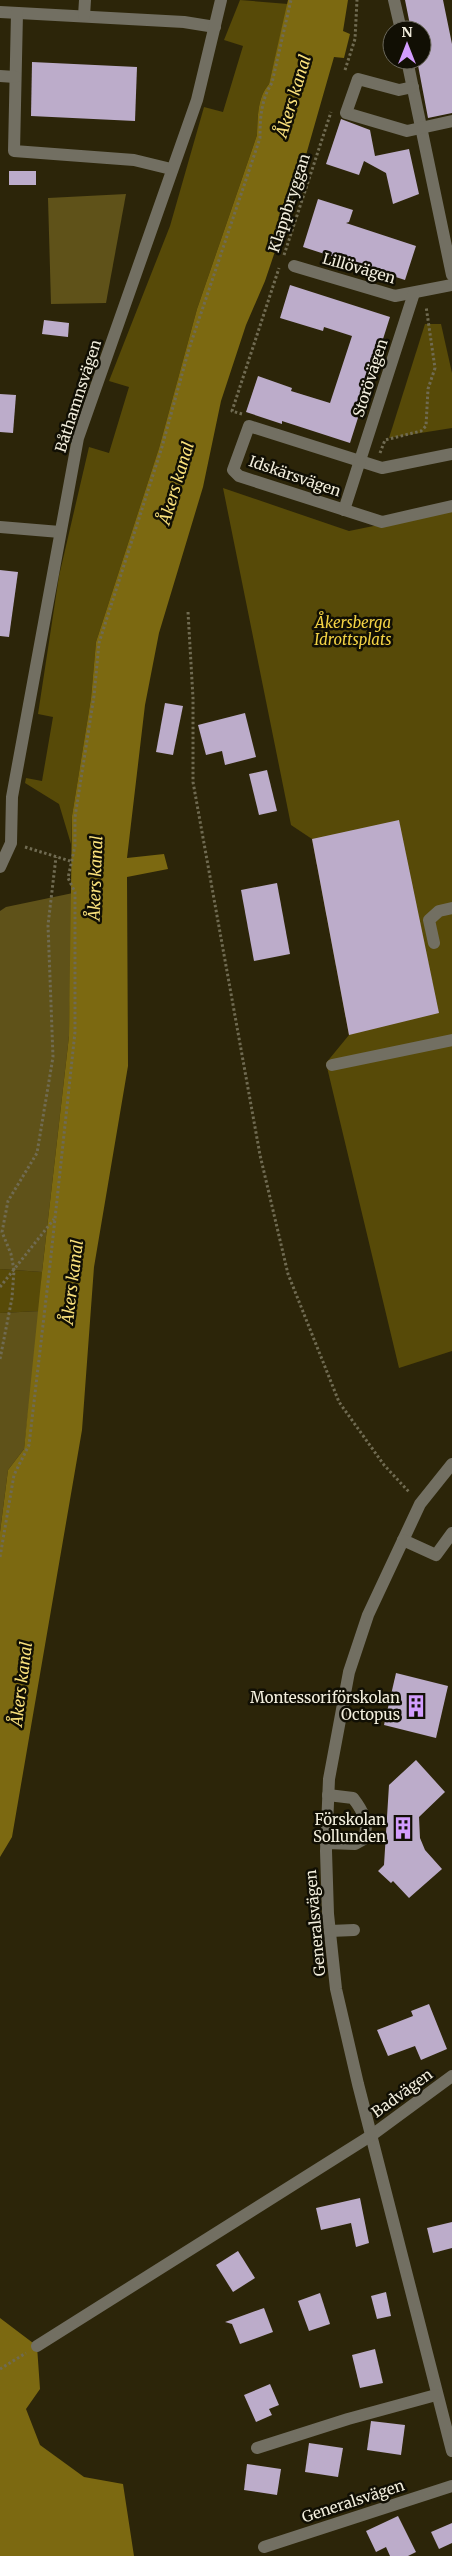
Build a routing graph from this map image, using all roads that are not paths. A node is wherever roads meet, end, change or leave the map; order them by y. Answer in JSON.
{"nodes":[{"id":1,"x":85,"y":0,"type":"edge"},
{"id":2,"x":221,"y":0,"type":"edge"},
{"id":3,"x":394,"y":0,"type":"edge"},
{"id":4,"x":0,"y":12,"type":"edge"},
{"id":5,"x":16,"y":13,"type":"junction"},
{"id":6,"x":84,"y":16,"type":"junction"},
{"id":7,"x":399,"y":20,"type":"edge"},
{"id":8,"x":215,"y":27,"type":"junction"},
{"id":9,"x":409,"y":70,"type":"edge"},
{"id":10,"x":0,"y":76,"type":"edge"},
{"id":11,"x":16,"y":77,"type":"junction"},
{"id":12,"x":413,"y":87,"type":"junction"},
{"id":13,"x":452,"y":121,"type":"edge"},
{"id":14,"x":420,"y":127,"type":"junction"},
{"id":15,"x":171,"y":169,"type":"junction"},
{"id":16,"x":294,"y":266,"type":"dead end"},
{"id":17,"x":452,"y":276,"type":"edge"},
{"id":18,"x":452,"y":285,"type":"edge"},
{"id":19,"x":419,"y":292,"type":"junction"},
{"id":20,"x":452,"y":454,"type":"edge"},
{"id":21,"x":360,"y":461,"type":"junction"},
{"id":22,"x":452,"y":506,"type":"edge"},
{"id":23,"x":344,"y":510,"type":"junction"},
{"id":24,"x":0,"y":527,"type":"edge"},
{"id":25,"x":60,"y":532,"type":"junction"},
{"id":26,"x":0,"y":867,"type":"edge"},
{"id":27,"x":452,"y":908,"type":"edge"},
{"id":28,"x":434,"y":943,"type":"dead end"},
{"id":29,"x":452,"y":1040,"type":"edge"},
{"id":30,"x":332,"y":1065,"type":"dead end"},
{"id":31,"x":452,"y":1464,"type":"edge"},
{"id":32,"x":452,"y":1533,"type":"edge"},
{"id":33,"x":402,"y":1540,"type":"junction"},
{"id":34,"x":328,"y":1795,"type":"junction"},
{"id":35,"x":326,"y":1843,"type":"junction"},
{"id":36,"x":354,"y":1930,"type":"dead end"},
{"id":37,"x":330,"y":1931,"type":"junction"},
{"id":38,"x":452,"y":2076,"type":"edge"},
{"id":39,"x":372,"y":2135,"type":"junction"},
{"id":40,"x":37,"y":2346,"type":"road end"},
{"id":41,"x":436,"y":2395,"type":"junction"},
{"id":42,"x":257,"y":2448,"type":"dead end"},
{"id":43,"x":452,"y":2451,"type":"edge"},
{"id":44,"x":452,"y":2486,"type":"edge"},
{"id":45,"x":264,"y":2548,"type":"dead end"}],
"edges":[{"from":1,"to":6,"type":"street"},
{"from":2,"to":8,"type":"street","name":"Båthamnsvägen"},
{"from":3,"to":7,"type":"street"},
{"from":4,"to":5,"type":"street"},
{"from":5,"to":6,"type":"street"},
{"from":5,"to":11,"type":"street"},
{"from":6,"to":8,"type":"street"},
{"from":8,"to":15,"type":"street","name":"Båthamnsvägen"},
{"from":9,"to":12,"type":"street"},
{"from":10,"to":11,"type":"street"},
{"from":11,"to":15,"type":"street"},
{"from":12,"to":14,"type":"street"},
{"from":12,"to":14,"type":"street"},
{"from":13,"to":14,"type":"street"},
{"from":14,"to":17,"type":"street"},
{"from":15,"to":25,"type":"street","name":"Båthamnsvägen"},
{"from":16,"to":19,"type":"street","name":"Lillövägen"},
{"from":18,"to":19,"type":"street"},
{"from":19,"to":21,"type":"street","name":"Storövägen"},
{"from":20,"to":21,"type":"street","name":"Idskärsvägen"},
{"from":21,"to":23,"type":"street","name":"Storövägen"},
{"from":21,"to":23,"type":"street","name":"Idskärsvägen"},
{"from":22,"to":23,"type":"street","name":"Idskärsvägen"},
{"from":24,"to":25,"type":"street"},
{"from":25,"to":26,"type":"street","name":"Båthamnsvägen"},
{"from":27,"to":28,"type":"street"},
{"from":29,"to":30,"type":"street"},
{"from":31,"to":33,"type":"street","name":"Generalsvägen"},
{"from":32,"to":33,"type":"street"},
{"from":33,"to":34,"type":"street","name":"Generalsvägen"},
{"from":34,"to":35,"type":"street","name":"Generalsvägen"},
{"from":34,"to":35,"type":"street"},
{"from":35,"to":37,"type":"street","name":"Generalsvägen"},
{"from":36,"to":37,"type":"street"},
{"from":37,"to":39,"type":"street","name":"Generalsvägen"},
{"from":38,"to":39,"type":"street","name":"Badvägen"},
{"from":39,"to":40,"type":"street","name":"Badvägen"},
{"from":39,"to":41,"type":"street","name":"Generalsvägen"},
{"from":41,"to":42,"type":"street"},
{"from":41,"to":43,"type":"street","name":"Generalsvägen"},
{"from":44,"to":45,"type":"street","name":"Generalsvägen"}]}
